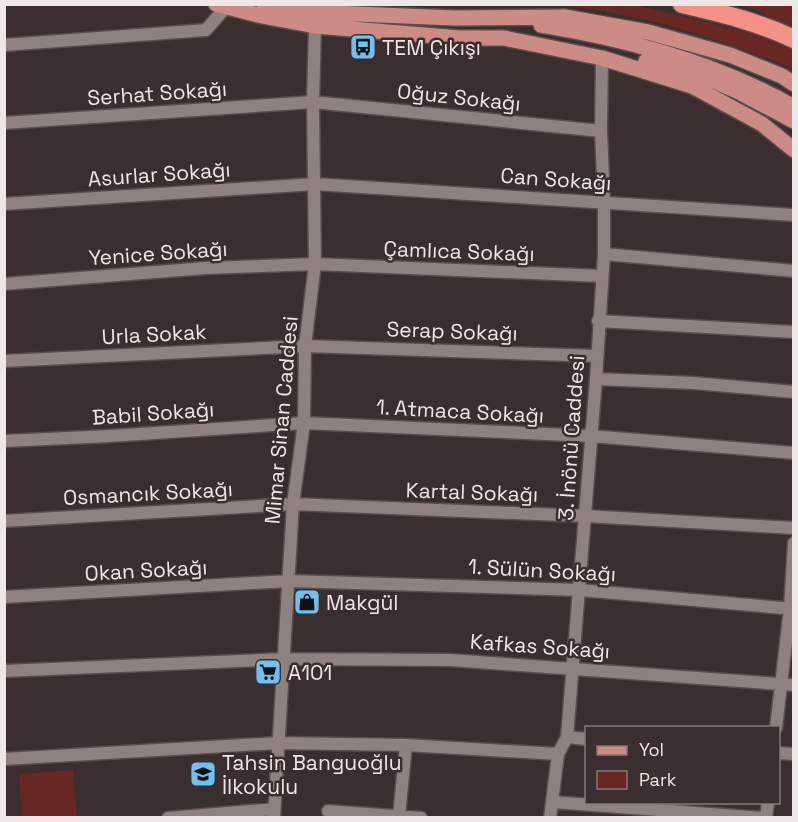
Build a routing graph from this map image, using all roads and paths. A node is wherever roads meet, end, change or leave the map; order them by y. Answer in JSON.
{"nodes":[{"id":1,"x":264,"y":4,"type":"edge"},
{"id":2,"x":682,"y":4,"type":"edge"},
{"id":3,"x":221,"y":6,"type":"edge"},
{"id":4,"x":484,"y":18,"type":"junction"},
{"id":5,"x":315,"y":26,"type":"junction"},
{"id":6,"x":504,"y":38,"type":"junction"},
{"id":7,"x":794,"y":39,"type":"edge"},
{"id":8,"x":4,"y":45,"type":"edge"},
{"id":9,"x":602,"y":58,"type":"junction"},
{"id":10,"x":794,"y":84,"type":"edge"},
{"id":11,"x":313,"y":102,"type":"junction"},
{"id":12,"x":791,"y":112,"type":"edge"},
{"id":13,"x":4,"y":123,"type":"edge"},
{"id":14,"x":601,"y":131,"type":"junction"},
{"id":15,"x":794,"y":150,"type":"edge"},
{"id":16,"x":315,"y":183,"type":"junction"},
{"id":17,"x":604,"y":202,"type":"junction"},
{"id":18,"x":4,"y":204,"type":"edge"},
{"id":19,"x":794,"y":215,"type":"edge"},
{"id":20,"x":604,"y":254,"type":"junction"},
{"id":21,"x":315,"y":264,"type":"junction"},
{"id":22,"x":794,"y":271,"type":"edge"},
{"id":23,"x":601,"y":276,"type":"junction"},
{"id":24,"x":4,"y":284,"type":"edge"},
{"id":25,"x":598,"y":321,"type":"junction"},
{"id":26,"x":794,"y":332,"type":"edge"},
{"id":27,"x":305,"y":346,"type":"junction"},
{"id":28,"x":597,"y":356,"type":"junction"},
{"id":29,"x":4,"y":361,"type":"edge"},
{"id":30,"x":596,"y":379,"type":"junction"},
{"id":31,"x":794,"y":392,"type":"edge"},
{"id":32,"x":304,"y":423,"type":"junction"},
{"id":33,"x":591,"y":436,"type":"junction"},
{"id":34,"x":4,"y":441,"type":"edge"},
{"id":35,"x":794,"y":453,"type":"edge"},
{"id":36,"x":293,"y":504,"type":"junction"},
{"id":37,"x":585,"y":516,"type":"junction"},
{"id":38,"x":4,"y":521,"type":"edge"},
{"id":39,"x":794,"y":528,"type":"edge"},
{"id":40,"x":794,"y":543,"type":"edge"},
{"id":41,"x":289,"y":581,"type":"junction"},
{"id":42,"x":580,"y":590,"type":"junction"},
{"id":43,"x":4,"y":597,"type":"edge"},
{"id":44,"x":792,"y":608,"type":"edge"},
{"id":45,"x":284,"y":659,"type":"junction"},
{"id":46,"x":573,"y":668,"type":"junction"},
{"id":47,"x":4,"y":671,"type":"edge"},
{"id":48,"x":780,"y":683,"type":"junction"},
{"id":49,"x":794,"y":685,"type":"edge"},
{"id":50,"x":776,"y":726,"type":"edge"},
{"id":51,"x":567,"y":737,"type":"junction"},
{"id":52,"x":585,"y":739,"type":"edge"},
{"id":53,"x":278,"y":743,"type":"junction"},
{"id":54,"x":406,"y":745,"type":"junction"},
{"id":55,"x":558,"y":754,"type":"junction"},
{"id":56,"x":4,"y":759,"type":"edge"},
{"id":57,"x":552,"y":802,"type":"junction"},
{"id":58,"x":328,"y":811,"type":"dead end"},
{"id":59,"x":274,"y":813,"type":"edge"},
{"id":60,"x":399,"y":816,"type":"junction"},
{"id":61,"x":168,"y":818,"type":"edge"},
{"id":62,"x":421,"y":818,"type":"edge"},
{"id":63,"x":550,"y":818,"type":"edge"},
{"id":64,"x":766,"y":818,"type":"edge"}],
"edges":[{"from":1,"to":4,"type":"main road"},
{"from":2,"to":7,"type":"highway"},
{"from":3,"to":5,"type":"main road"},
{"from":3,"to":8,"type":"street"},
{"from":4,"to":10,"type":"main road"},
{"from":4,"to":12,"type":"main road"},
{"from":5,"to":6,"type":"main road"},
{"from":5,"to":11,"type":"street","name":"Mimar Sinan Caddesi"},
{"from":6,"to":9,"type":"main road"},
{"from":6,"to":12,"type":"main road"},
{"from":9,"to":14,"type":"street","name":"3. İnönü Caddesi"},
{"from":9,"to":15,"type":"main road"},
{"from":11,"to":13,"type":"street","name":"Serhat Sokağı"},
{"from":11,"to":14,"type":"street","name":"Oğuz Sokağı"},
{"from":11,"to":16,"type":"street","name":"Mimar Sinan Caddesi"},
{"from":14,"to":17,"type":"street","name":"3. İnönü Caddesi"},
{"from":16,"to":17,"type":"street","name":"Can Sokağı"},
{"from":16,"to":18,"type":"street","name":"Asurlar Sokağı"},
{"from":16,"to":21,"type":"street","name":"Mimar Sinan Caddesi"},
{"from":17,"to":19,"type":"street","name":"Can Sokağı"},
{"from":17,"to":20,"type":"street","name":"3. İnönü Caddesi"},
{"from":20,"to":22,"type":"street"},
{"from":20,"to":23,"type":"street","name":"3. İnönü Caddesi"},
{"from":21,"to":23,"type":"street","name":"Çamlıca Sokağı"},
{"from":21,"to":24,"type":"street","name":"Yenice Sokağı"},
{"from":21,"to":27,"type":"street","name":"Mimar Sinan Caddesi"},
{"from":23,"to":25,"type":"street","name":"3. İnönü Caddesi"},
{"from":25,"to":26,"type":"street"},
{"from":25,"to":28,"type":"street","name":"3. İnönü Caddesi"},
{"from":27,"to":28,"type":"street","name":"Serap Sokağı"},
{"from":27,"to":29,"type":"street","name":"Urla Sokak"},
{"from":27,"to":32,"type":"street","name":"Mimar Sinan Caddesi"},
{"from":28,"to":30,"type":"street","name":"3. İnönü Caddesi"},
{"from":30,"to":31,"type":"street"},
{"from":30,"to":33,"type":"street","name":"3. İnönü Caddesi"},
{"from":32,"to":33,"type":"street","name":"1. Atmaca Sokağı"},
{"from":32,"to":34,"type":"street","name":"Babil Sokağı"},
{"from":32,"to":36,"type":"street","name":"Mimar Sinan Caddesi"},
{"from":33,"to":35,"type":"street","name":"1. Atmaca Sokağı"},
{"from":33,"to":37,"type":"street","name":"3. İnönü Caddesi"},
{"from":36,"to":37,"type":"street","name":"Kartal Sokağı"},
{"from":36,"to":38,"type":"street","name":"Osmancık Sokağı"},
{"from":36,"to":41,"type":"street","name":"Mimar Sinan Caddesi"},
{"from":37,"to":39,"type":"street","name":"Kartal Sokağı"},
{"from":37,"to":42,"type":"street","name":"3. İnönü Caddesi"},
{"from":40,"to":44,"type":"street"},
{"from":41,"to":42,"type":"street","name":"1. Sülün Sokağı"},
{"from":41,"to":43,"type":"street","name":"Okan Sokağı"},
{"from":41,"to":45,"type":"street","name":"Mimar Sinan Caddesi"},
{"from":42,"to":44,"type":"street","name":"1. Sülün Sokağı"},
{"from":42,"to":46,"type":"street","name":"3. İnönü Caddesi"},
{"from":44,"to":48,"type":"street"},
{"from":45,"to":46,"type":"street","name":"Kafkas Sokağı"},
{"from":45,"to":47,"type":"street","name":"Kafkas Sokağı"},
{"from":45,"to":53,"type":"street","name":"Mimar Sinan Caddesi"},
{"from":46,"to":48,"type":"street","name":"Kafkas Sokağı"},
{"from":46,"to":51,"type":"street","name":"3. İnönü Caddesi"},
{"from":48,"to":49,"type":"street","name":"Kafkas Sokağı"},
{"from":48,"to":50,"type":"street"},
{"from":51,"to":52,"type":"street"},
{"from":51,"to":55,"type":"street","name":"3. İnönü Caddesi"},
{"from":53,"to":54,"type":"street"},
{"from":53,"to":56,"type":"street"},
{"from":53,"to":59,"type":"street","name":"Mimar Sinan Caddesi"},
{"from":54,"to":55,"type":"street"},
{"from":54,"to":60,"type":"street"},
{"from":55,"to":57,"type":"street","name":"3. İnönü Caddesi"},
{"from":57,"to":63,"type":"street","name":"3. İnönü Caddesi"},
{"from":57,"to":64,"type":"street"},
{"from":58,"to":60,"type":"street"},
{"from":59,"to":61,"type":"street"},
{"from":60,"to":62,"type":"street"}]}
